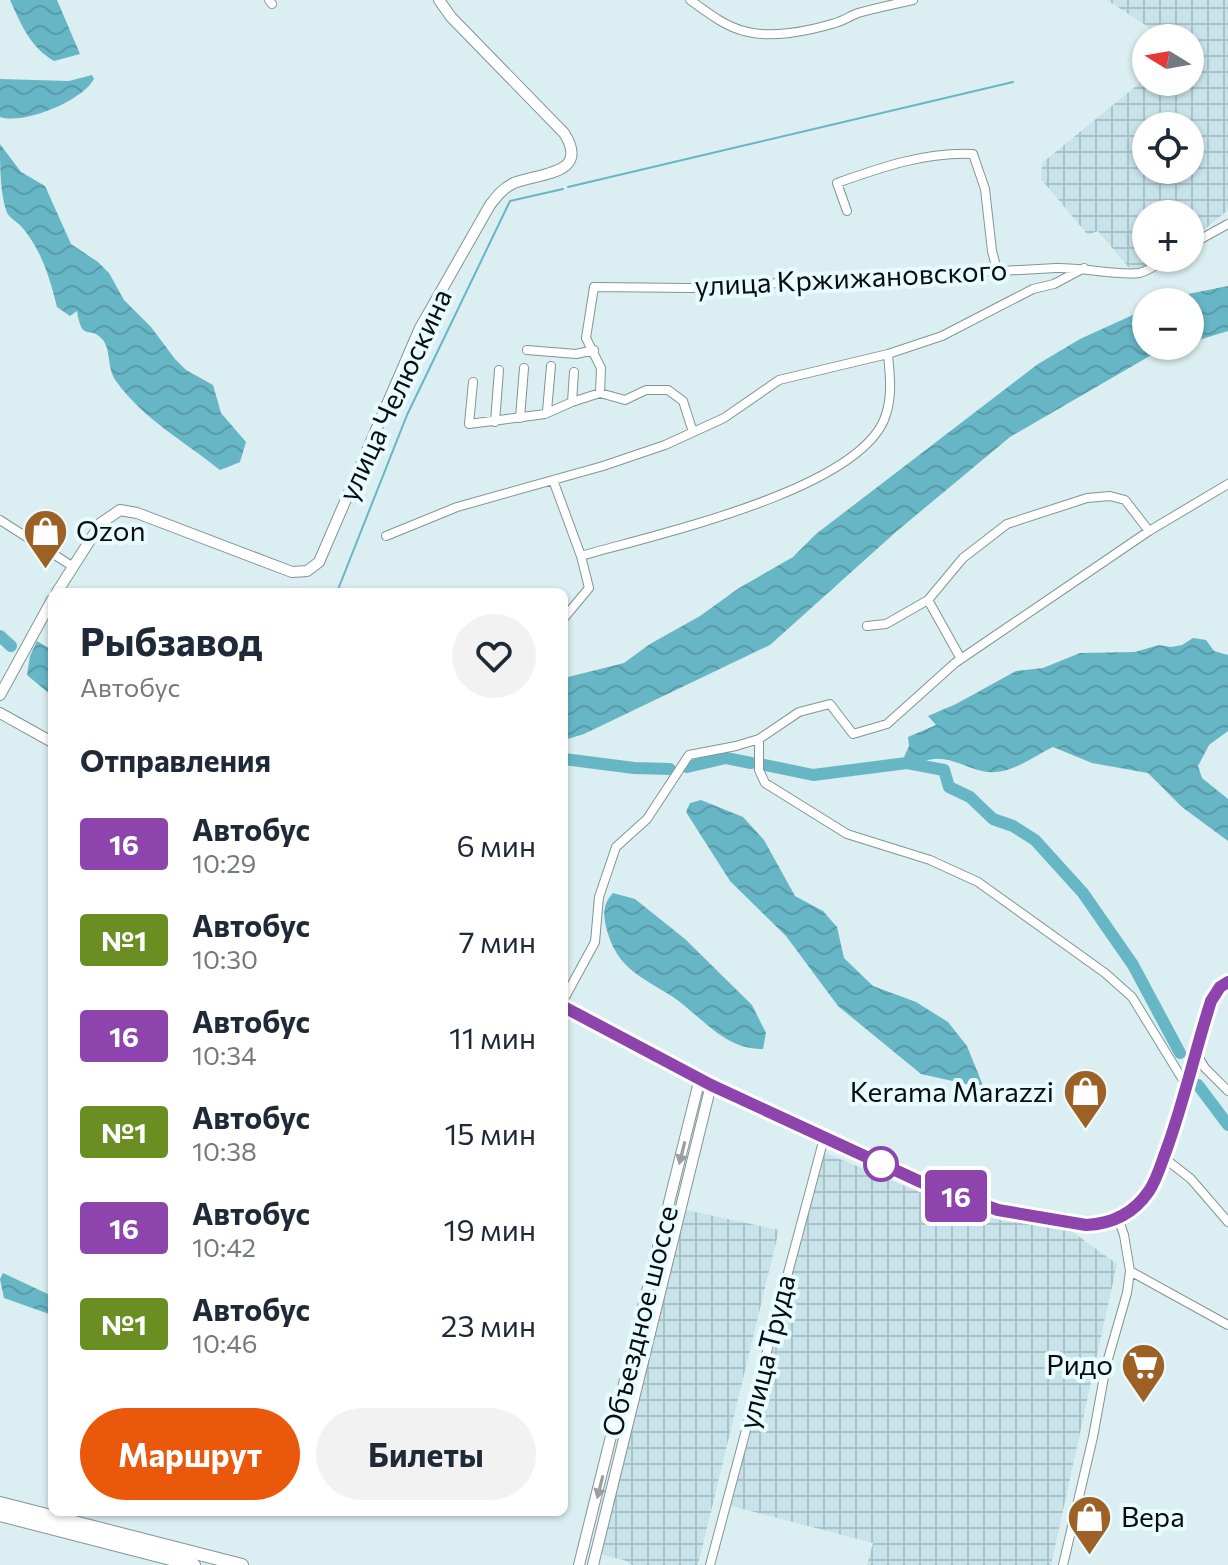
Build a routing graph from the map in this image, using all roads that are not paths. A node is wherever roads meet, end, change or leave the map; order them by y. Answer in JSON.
{"nodes":[{"id":1,"x":439,"y":0,"type":"edge"},
{"id":2,"x":690,"y":0,"type":"edge"},
{"id":3,"x":913,"y":0,"type":"edge"},
{"id":4,"x":847,"y":211,"type":"dead end"},
{"id":5,"x":1228,"y":224,"type":"edge"},
{"id":6,"x":1204,"y":237,"type":"edge"},
{"id":7,"x":1085,"y":268,"type":"junction"},
{"id":8,"x":997,"y":270,"type":"junction"},
{"id":9,"x":1143,"y":272,"type":"edge"},
{"id":10,"x":527,"y":350,"type":"dead end"},
{"id":11,"x":594,"y":350,"type":"junction"},
{"id":12,"x":888,"y":354,"type":"junction"},
{"id":13,"x":551,"y":366,"type":"dead end"},
{"id":14,"x":524,"y":368,"type":"dead end"},
{"id":15,"x":499,"y":370,"type":"dead end"},
{"id":16,"x":574,"y":372,"type":"dead end"},
{"id":17,"x":473,"y":382,"type":"dead end"},
{"id":18,"x":600,"y":393,"type":"junction"},
{"id":19,"x":572,"y":402,"type":"junction"},
{"id":20,"x":547,"y":411,"type":"junction"},
{"id":21,"x":520,"y":418,"type":"junction"},
{"id":22,"x":495,"y":422,"type":"junction"},
{"id":23,"x":693,"y":432,"type":"junction"},
{"id":24,"x":553,"y":480,"type":"junction"},
{"id":25,"x":1228,"y":484,"type":"edge"},
{"id":26,"x":0,"y":520,"type":"edge"},
{"id":27,"x":1149,"y":531,"type":"junction"},
{"id":28,"x":386,"y":536,"type":"dead end"},
{"id":29,"x":581,"y":556,"type":"junction"},
{"id":30,"x":72,"y":566,"type":"junction"},
{"id":31,"x":59,"y":588,"type":"edge"},
{"id":32,"x":928,"y":600,"type":"junction"},
{"id":33,"x":48,"y":607,"type":"edge"},
{"id":34,"x":568,"y":613,"type":"edge"},
{"id":35,"x":867,"y":626,"type":"dead end"},
{"id":36,"x":961,"y":659,"type":"junction"},
{"id":37,"x":0,"y":695,"type":"edge"},
{"id":38,"x":0,"y":713,"type":"edge"},
{"id":39,"x":759,"y":739,"type":"junction"},
{"id":40,"x":48,"y":740,"type":"edge"},
{"id":41,"x":1228,"y":982,"type":"edge"},
{"id":42,"x":568,"y":992,"type":"edge"},
{"id":43,"x":568,"y":1009,"type":"edge"},
{"id":44,"x":1195,"y":1052,"type":"junction"},
{"id":45,"x":700,"y":1078,"type":"junction"},
{"id":46,"x":711,"y":1085,"type":"junction"},
{"id":47,"x":1186,"y":1085,"type":"junction"},
{"id":48,"x":1228,"y":1091,"type":"edge"},
{"id":49,"x":824,"y":1138,"type":"junction"},
{"id":50,"x":1163,"y":1157,"type":"junction"},
{"id":51,"x":1118,"y":1218,"type":"junction"},
{"id":52,"x":1228,"y":1222,"type":"edge"},
{"id":53,"x":1130,"y":1271,"type":"junction"},
{"id":54,"x":1228,"y":1325,"type":"edge"},
{"id":55,"x":0,"y":1503,"type":"edge"},
{"id":56,"x":0,"y":1515,"type":"edge"},
{"id":57,"x":48,"y":1515,"type":"edge"},
{"id":58,"x":51,"y":1516,"type":"edge"},
{"id":59,"x":194,"y":1565,"type":"edge"},
{"id":60,"x":242,"y":1565,"type":"edge"},
{"id":61,"x":579,"y":1565,"type":"edge"},
{"id":62,"x":593,"y":1565,"type":"edge"},
{"id":63,"x":710,"y":1565,"type":"edge"},
{"id":64,"x":1063,"y":1565,"type":"edge"}],
"edges":[{"from":1,"to":30,"type":"street","name":"улица Челюскина"},
{"from":2,"to":3,"type":"street"},
{"from":4,"to":8,"type":"street"},
{"from":5,"to":6,"type":"street"},
{"from":7,"to":8,"type":"street","name":"улица Кржижановского"},
{"from":7,"to":9,"type":"street","name":"улица Кржижановского"},
{"from":7,"to":12,"type":"street","name":"улица Кржижановского"},
{"from":8,"to":11,"type":"street","name":"улица Кржижановского"},
{"from":10,"to":11,"type":"street"},
{"from":11,"to":18,"type":"street"},
{"from":12,"to":23,"type":"street","name":"улица Кржижановского"},
{"from":12,"to":29,"type":"street"},
{"from":13,"to":20,"type":"street"},
{"from":14,"to":21,"type":"street"},
{"from":15,"to":22,"type":"street"},
{"from":16,"to":19,"type":"street"},
{"from":17,"to":22,"type":"street"},
{"from":18,"to":19,"type":"street"},
{"from":18,"to":23,"type":"street"},
{"from":19,"to":20,"type":"street"},
{"from":20,"to":21,"type":"street"},
{"from":21,"to":22,"type":"street"},
{"from":23,"to":24,"type":"street","name":"улица Кржижановского"},
{"from":24,"to":28,"type":"street","name":"улица Кржижановского"},
{"from":24,"to":29,"type":"street"},
{"from":25,"to":27,"type":"street"},
{"from":26,"to":30,"type":"street"},
{"from":27,"to":32,"type":"street"},
{"from":27,"to":36,"type":"street"},
{"from":29,"to":34,"type":"street"},
{"from":30,"to":31,"type":"street"},
{"from":32,"to":35,"type":"street"},
{"from":32,"to":36,"type":"street"},
{"from":33,"to":37,"type":"street"},
{"from":36,"to":39,"type":"street"},
{"from":38,"to":40,"type":"street"},
{"from":39,"to":42,"type":"street"},
{"from":39,"to":47,"type":"street"},
{"from":41,"to":44,"type":"street"},
{"from":43,"to":45,"type":"street"},
{"from":44,"to":47,"type":"street"},
{"from":44,"to":48,"type":"street"},
{"from":45,"to":46,"type":"street"},
{"from":45,"to":61,"type":"street","name":"Объездное шоссе","one_way":true},
{"from":46,"to":49,"type":"street"},
{"from":46,"to":62,"type":"street","name":"Объездное шоссе"},
{"from":47,"to":50,"type":"street"},
{"from":49,"to":51,"type":"street"},
{"from":49,"to":63,"type":"street","name":"улица Труда"},
{"from":50,"to":51,"type":"street"},
{"from":50,"to":52,"type":"street"},
{"from":51,"to":53,"type":"street"},
{"from":53,"to":54,"type":"street"},
{"from":53,"to":64,"type":"street"},
{"from":55,"to":57,"type":"main road"},
{"from":56,"to":59,"type":"main road"},
{"from":58,"to":60,"type":"main road"}]}
